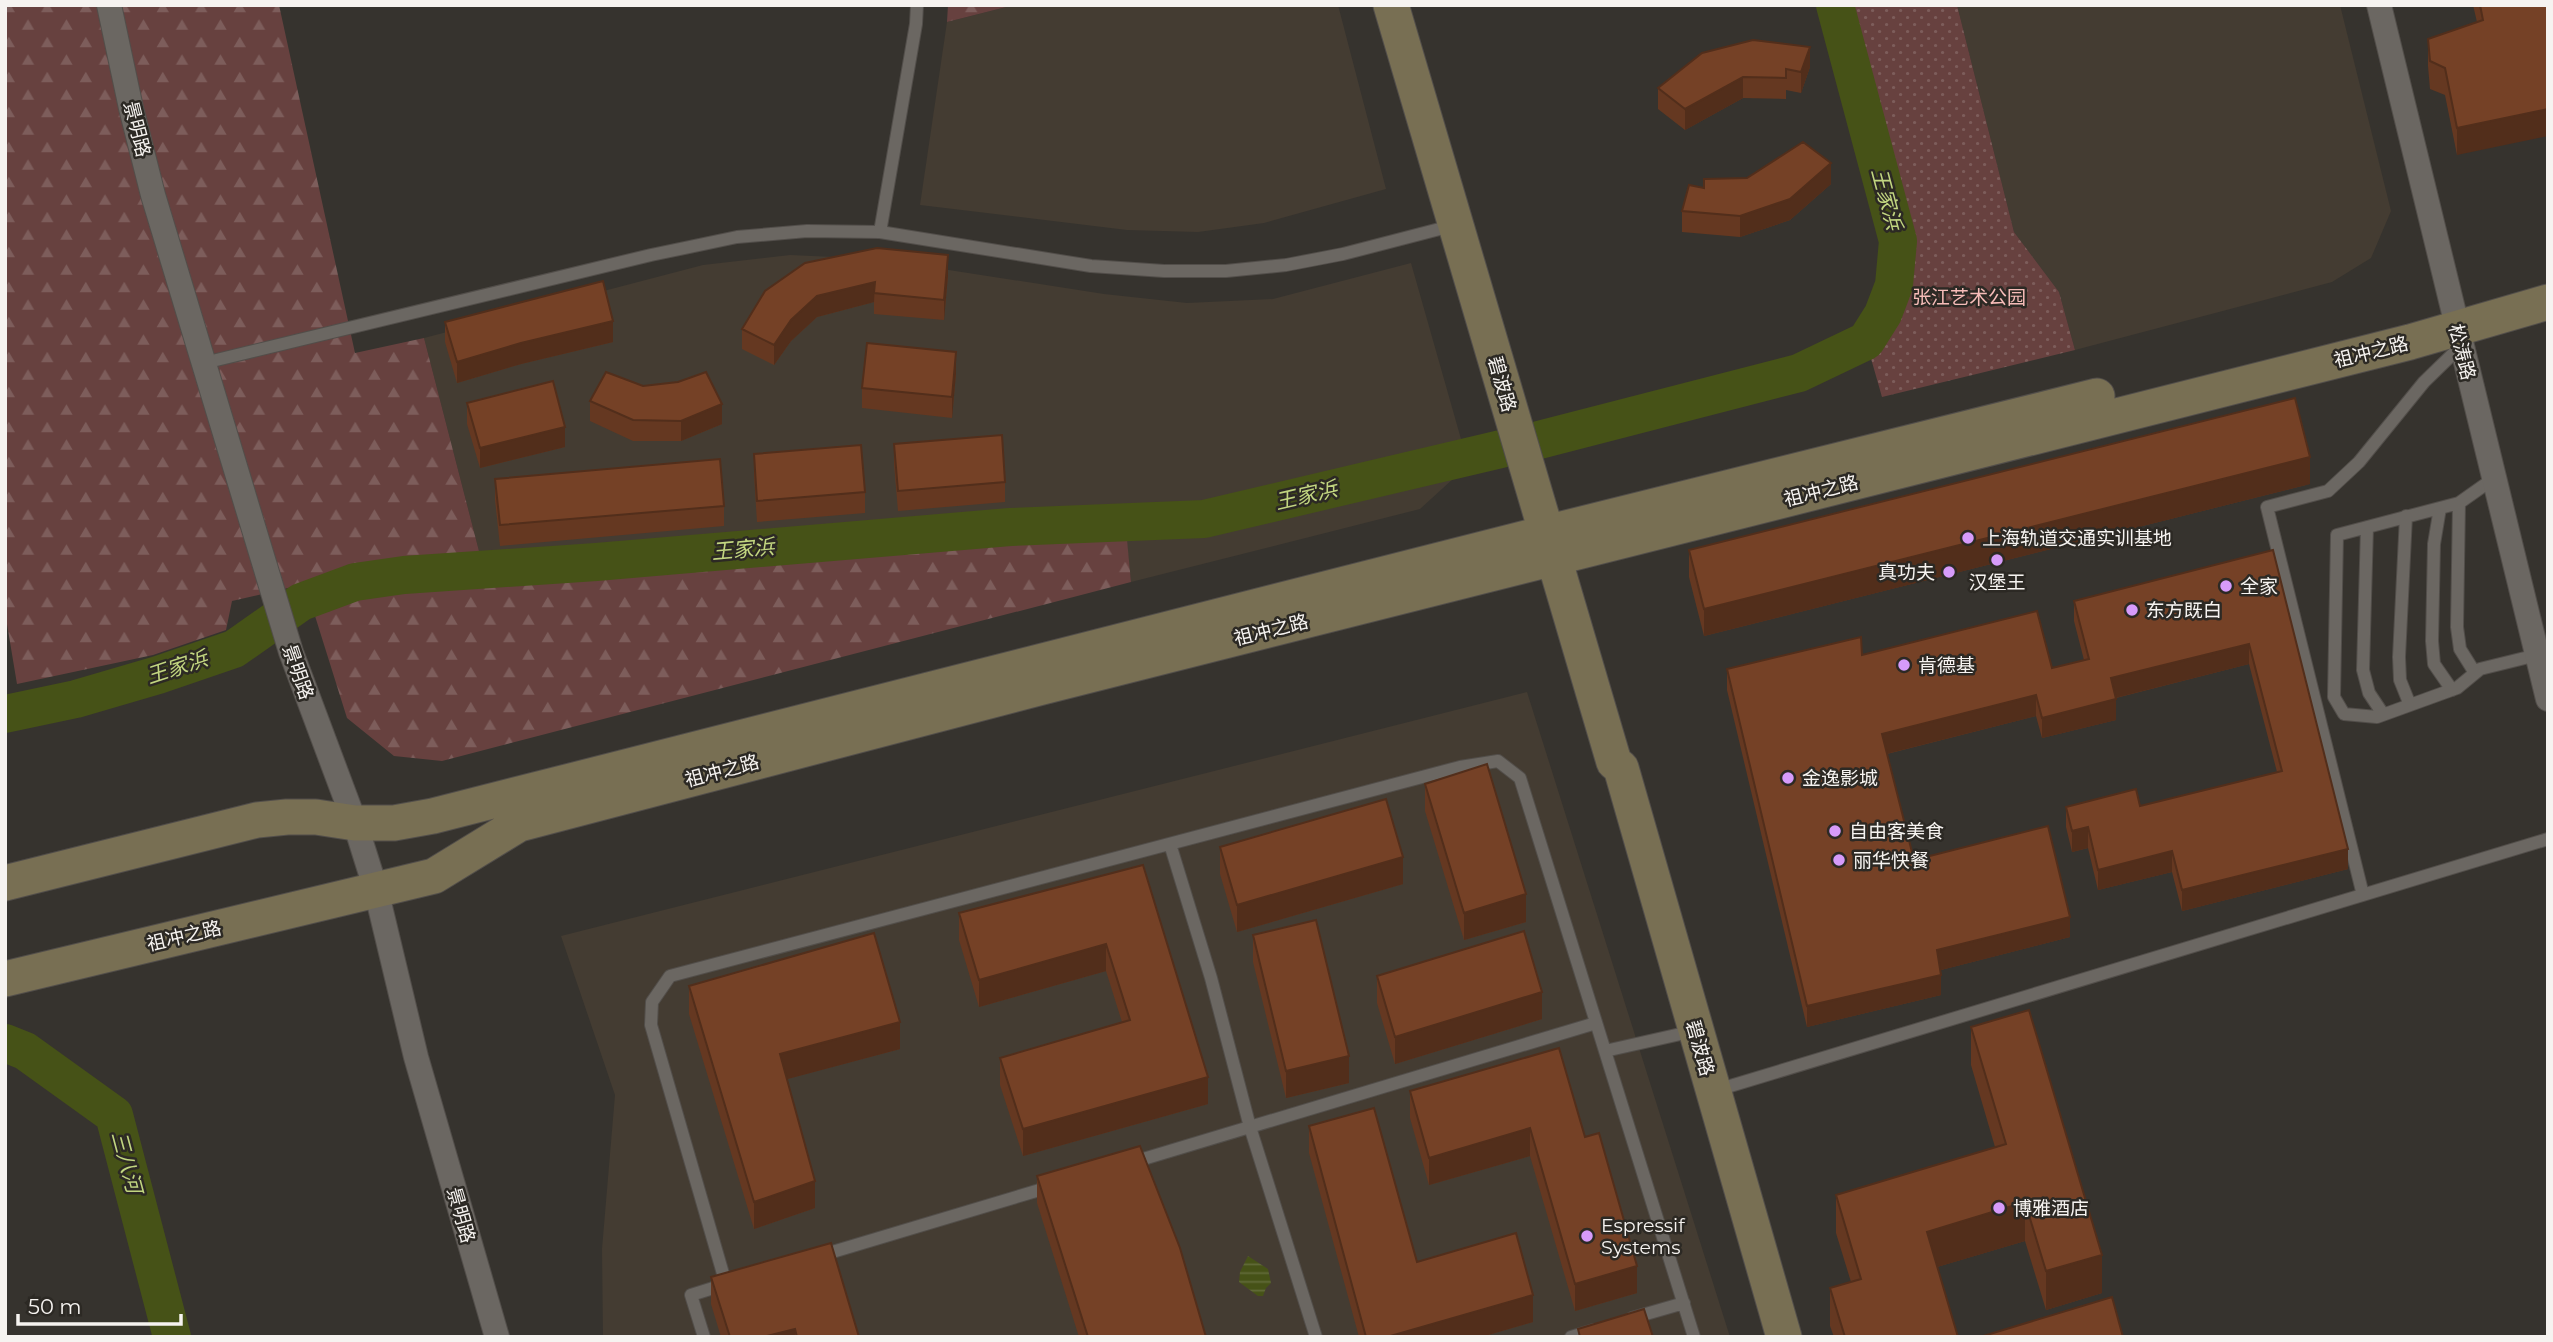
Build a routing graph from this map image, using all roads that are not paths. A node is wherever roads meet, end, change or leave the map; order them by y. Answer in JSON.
{"nodes":[{"id":1,"x":110,"y":5,"type":"edge"},
{"id":2,"x":916,"y":5,"type":"edge"},
{"id":3,"x":1391,"y":5,"type":"edge"},
{"id":4,"x":2379,"y":5,"type":"edge"},
{"id":5,"x":1457,"y":224,"type":"junction"},
{"id":6,"x":880,"y":232,"type":"junction"},
{"id":7,"x":2548,"y":278,"type":"edge"},
{"id":8,"x":2548,"y":302,"type":"edge"},
{"id":9,"x":2456,"y":327,"type":"junction"},
{"id":10,"x":204,"y":363,"type":"junction"},
{"id":11,"x":2493,"y":479,"type":"junction"},
{"id":12,"x":2459,"y":503,"type":"junction"},
{"id":13,"x":2440,"y":508,"type":"junction"},
{"id":14,"x":2406,"y":516,"type":"junction"},
{"id":15,"x":2367,"y":527,"type":"junction"},
{"id":16,"x":1549,"y":546,"type":"junction"},
{"id":17,"x":2542,"y":666,"type":"edge"},
{"id":18,"x":2475,"y":673,"type":"junction"},
{"id":19,"x":2452,"y":690,"type":"junction"},
{"id":20,"x":2548,"y":699,"type":"edge"},
{"id":21,"x":2410,"y":705,"type":"junction"},
{"id":22,"x":2383,"y":714,"type":"junction"},
{"id":23,"x":1614,"y":762,"type":"junction"},
{"id":24,"x":355,"y":823,"type":"junction"},
{"id":25,"x":2548,"y":839,"type":"edge"},
{"id":26,"x":1170,"y":844,"type":"junction"},
{"id":27,"x":15,"y":880,"type":"edge"},
{"id":28,"x":376,"y":890,"type":"junction"},
{"id":29,"x":2362,"y":895,"type":"junction"},
{"id":30,"x":22,"y":974,"type":"edge"},
{"id":31,"x":1596,"y":1023,"type":"junction"},
{"id":32,"x":1685,"y":1033,"type":"junction"},
{"id":33,"x":1605,"y":1051,"type":"junction"},
{"id":34,"x":1707,"y":1092,"type":"junction"},
{"id":35,"x":1250,"y":1127,"type":"junction"},
{"id":36,"x":1122,"y":1165,"type":"edge"},
{"id":37,"x":1071,"y":1180,"type":"edge"},
{"id":38,"x":803,"y":1261,"type":"edge"},
{"id":39,"x":1684,"y":1303,"type":"junction"},
{"id":40,"x":496,"y":1337,"type":"edge"},
{"id":41,"x":704,"y":1337,"type":"edge"},
{"id":42,"x":1316,"y":1337,"type":"edge"},
{"id":43,"x":1571,"y":1337,"type":"edge"},
{"id":44,"x":1694,"y":1337,"type":"edge"},
{"id":45,"x":1772,"y":1337,"type":"edge"},
{"id":46,"x":1783,"y":1337,"type":"edge"}],
"edges":[{"from":1,"to":10,"type":"street","name":"景明路"},
{"from":2,"to":6,"type":"lane"},
{"from":3,"to":5,"type":"main road","name":"碧波路"},
{"from":4,"to":9,"type":"street","name":"松涛路"},
{"from":5,"to":6,"type":"lane"},
{"from":5,"to":16,"type":"main road","name":"碧波路"},
{"from":6,"to":10,"type":"lane"},
{"from":7,"to":9,"type":"main road","name":"祖冲之路"},
{"from":8,"to":9,"type":"main road","name":"祖冲之路"},
{"from":9,"to":11,"type":"street","name":"松涛路"},
{"from":9,"to":16,"type":"main road","name":"祖冲之路"},
{"from":9,"to":29,"type":"lane"},
{"from":10,"to":24,"type":"street","name":"景明路"},
{"from":11,"to":12,"type":"lane"},
{"from":11,"to":17,"type":"street","name":"松涛路"},
{"from":12,"to":13,"type":"lane"},
{"from":12,"to":18,"type":"lane"},
{"from":13,"to":14,"type":"lane"},
{"from":13,"to":19,"type":"lane"},
{"from":14,"to":15,"type":"lane"},
{"from":14,"to":21,"type":"lane"},
{"from":15,"to":22,"type":"lane"},
{"from":15,"to":22,"type":"lane"},
{"from":16,"to":23,"type":"main road","name":"碧波路"},
{"from":16,"to":24,"type":"main road","name":"祖冲之路"},
{"from":16,"to":28,"type":"main road","name":"祖冲之路"},
{"from":17,"to":18,"type":"lane"},
{"from":17,"to":20,"type":"street","name":"松涛路"},
{"from":18,"to":19,"type":"lane"},
{"from":19,"to":21,"type":"lane"},
{"from":21,"to":22,"type":"lane"},
{"from":23,"to":32,"type":"main road","name":"碧波路"},
{"from":23,"to":34,"type":"main road","name":"碧波路"},
{"from":24,"to":27,"type":"main road","name":"祖冲之路"},
{"from":24,"to":28,"type":"street","name":"景明路"},
{"from":25,"to":29,"type":"lane"},
{"from":26,"to":31,"type":"lane"},
{"from":26,"to":35,"type":"lane"},
{"from":26,"to":41,"type":"lane"},
{"from":28,"to":30,"type":"main road","name":"祖冲之路"},
{"from":28,"to":40,"type":"street","name":"景明路"},
{"from":29,"to":34,"type":"lane"},
{"from":31,"to":33,"type":"lane"},
{"from":31,"to":35,"type":"lane"},
{"from":32,"to":33,"type":"lane"},
{"from":32,"to":34,"type":"main road","name":"碧波路"},
{"from":33,"to":39,"type":"lane"},
{"from":34,"to":45,"type":"main road","name":"碧波路"},
{"from":34,"to":46,"type":"main road","name":"碧波路"},
{"from":35,"to":36,"type":"lane"},
{"from":35,"to":42,"type":"lane"},
{"from":37,"to":38,"type":"lane"},
{"from":39,"to":43,"type":"lane"},
{"from":39,"to":44,"type":"lane"}]}
